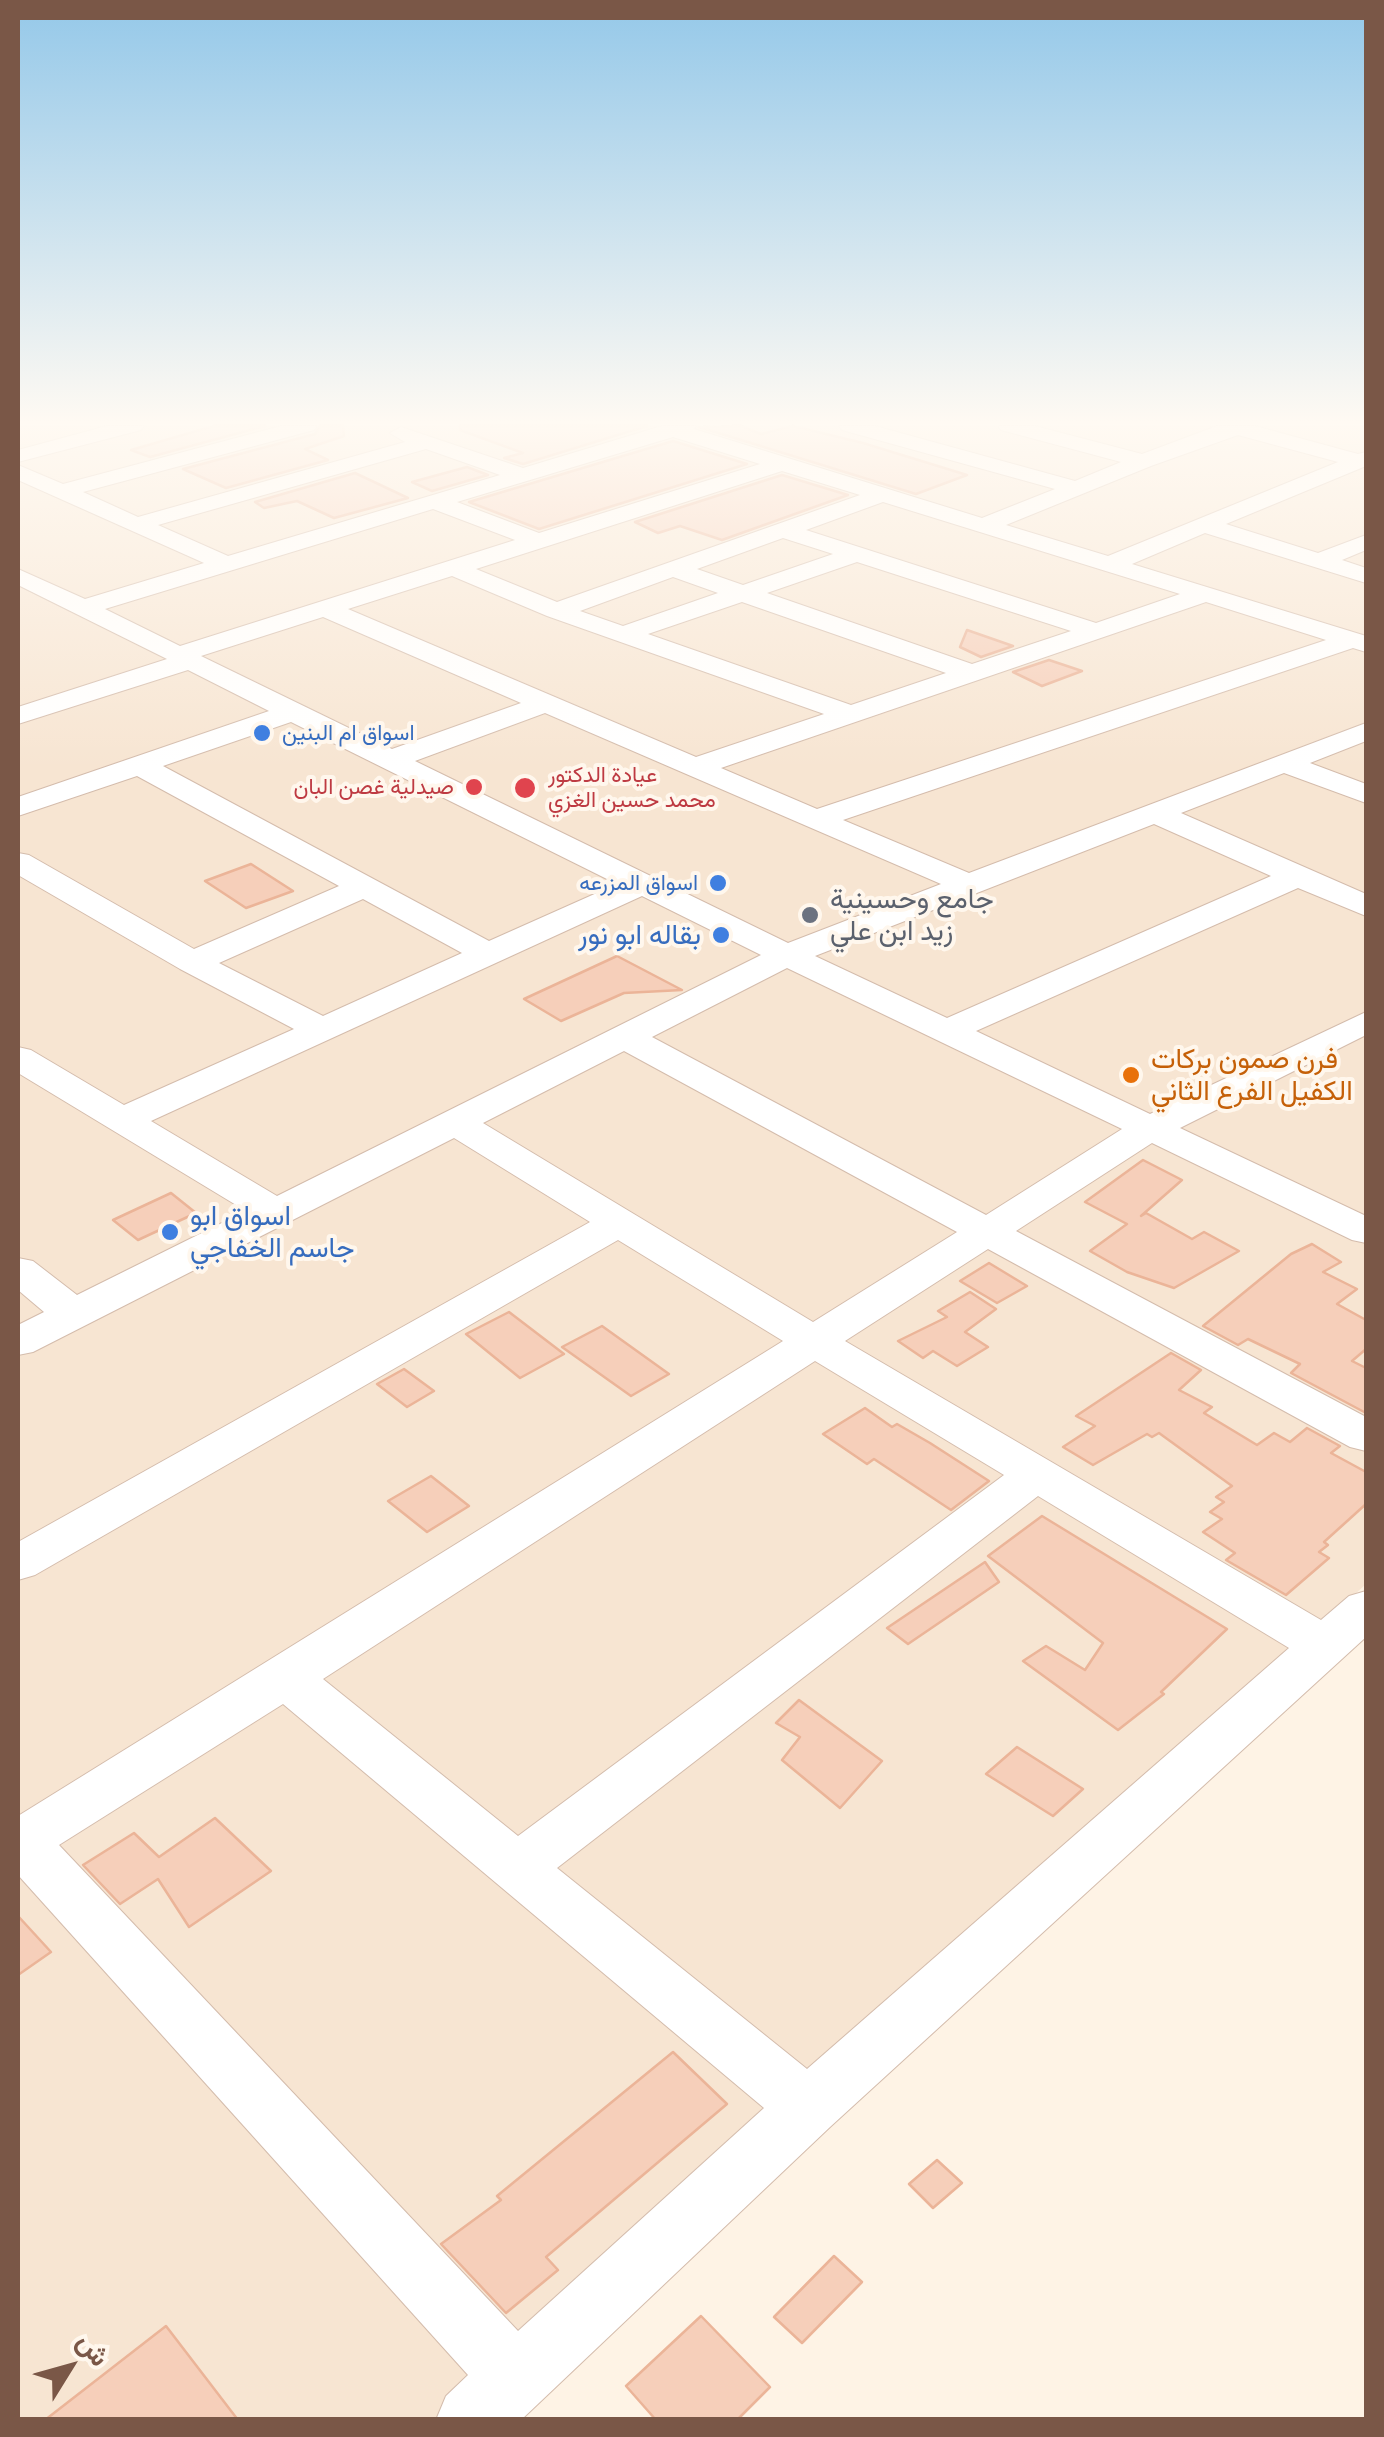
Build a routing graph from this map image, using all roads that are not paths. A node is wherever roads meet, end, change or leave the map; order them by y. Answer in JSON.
{"nodes":[{"id":1,"x":173,"y":540,"type":"edge"},
{"id":2,"x":305,"y":540,"type":"edge"},
{"id":3,"x":535,"y":540,"type":"edge"},
{"id":4,"x":542,"y":540,"type":"edge"},
{"id":5,"x":756,"y":540,"type":"edge"},
{"id":6,"x":813,"y":540,"type":"edge"},
{"id":7,"x":1032,"y":540,"type":"edge"},
{"id":8,"x":1169,"y":540,"type":"edge"},
{"id":9,"x":1250,"y":540,"type":"edge"},
{"id":10,"x":538,"y":541,"type":"junction"},
{"id":11,"x":1366,"y":542,"type":"edge"},
{"id":12,"x":857,"y":554,"type":"junction"},
{"id":13,"x":1320,"y":562,"type":"junction"},
{"id":14,"x":226,"y":564,"type":"junction"},
{"id":15,"x":1110,"y":564,"type":"junction"},
{"id":16,"x":453,"y":568,"type":"junction"},
{"id":17,"x":673,"y":569,"type":"junction"},
{"id":18,"x":18,"y":576,"type":"edge"},
{"id":19,"x":1366,"y":576,"type":"edge"},
{"id":20,"x":743,"y":593,"type":"junction"},
{"id":21,"x":1206,"y":594,"type":"junction"},
{"id":22,"x":82,"y":608,"type":"junction"},
{"id":23,"x":326,"y":609,"type":"junction"},
{"id":24,"x":556,"y":611,"type":"junction"},
{"id":25,"x":1096,"y":631,"type":"junction"},
{"id":26,"x":623,"y":634,"type":"junction"},
{"id":27,"x":1359,"y":642,"type":"edge"},
{"id":28,"x":184,"y":658,"type":"junction"},
{"id":29,"x":972,"y":674,"type":"junction"},
{"id":30,"x":546,"y":703,"type":"junction"},
{"id":31,"x":22,"y":711,"type":"edge"},
{"id":32,"x":292,"y":712,"type":"junction"},
{"id":33,"x":852,"y":714,"type":"junction"},
{"id":34,"x":1366,"y":731,"type":"edge"},
{"id":35,"x":390,"y":760,"type":"junction"},
{"id":36,"x":1284,"y":763,"type":"junction"},
{"id":37,"x":138,"y":764,"type":"junction"},
{"id":38,"x":695,"y":767,"type":"junction"},
{"id":39,"x":1366,"y":794,"type":"edge"},
{"id":40,"x":18,"y":807,"type":"edge"},
{"id":41,"x":1153,"y":812,"type":"junction"},
{"id":42,"x":816,"y":819,"type":"junction"},
{"id":43,"x":18,"y":862,"type":"edge"},
{"id":44,"x":1300,"y":876,"type":"junction"},
{"id":45,"x":643,"y":884,"type":"junction"},
{"id":46,"x":969,"y":885,"type":"junction"},
{"id":47,"x":364,"y":887,"type":"junction"},
{"id":48,"x":1366,"y":906,"type":"edge"},
{"id":49,"x":488,"y":954,"type":"junction"},
{"id":50,"x":786,"y":955,"type":"junction"},
{"id":51,"x":192,"y":962,"type":"junction"},
{"id":52,"x":1365,"y":1024,"type":"edge"},
{"id":53,"x":322,"y":1030,"type":"junction"},
{"id":54,"x":947,"y":1031,"type":"junction"},
{"id":55,"x":625,"y":1036,"type":"junction"},
{"id":56,"x":18,"y":1058,"type":"edge"},
{"id":57,"x":125,"y":1119,"type":"junction"},
{"id":58,"x":455,"y":1122,"type":"junction"},
{"id":59,"x":1150,"y":1128,"type":"junction"},
{"id":60,"x":276,"y":1212,"type":"junction"},
{"id":61,"x":620,"y":1222,"type":"junction"},
{"id":62,"x":1366,"y":1231,"type":"edge"},
{"id":63,"x":986,"y":1233,"type":"junction"},
{"id":64,"x":18,"y":1270,"type":"edge"},
{"id":65,"x":74,"y":1314,"type":"junction"},
{"id":66,"x":811,"y":1340,"type":"junction"},
{"id":67,"x":18,"y":1342,"type":"edge"},
{"id":68,"x":1366,"y":1436,"type":"edge"},
{"id":69,"x":1035,"y":1475,"type":"junction"},
{"id":70,"x":18,"y":1563,"type":"edge"},
{"id":71,"x":1347,"y":1628,"type":"edge"},
{"id":72,"x":286,"y":1677,"type":"junction"},
{"id":73,"x":19,"y":1841,"type":"edge"},
{"id":74,"x":515,"y":1869,"type":"junction"},
{"id":75,"x":808,"y":2107,"type":"junction"},
{"id":76,"x":515,"y":2378,"type":"junction"},
{"id":77,"x":470,"y":2420,"type":"edge"}],
"edges":[{"from":1,"to":14,"type":"street"},
{"from":2,"to":14,"type":"street"},
{"from":3,"to":10,"type":"street"},
{"from":4,"to":10,"type":"street"},
{"from":5,"to":17,"type":"street"},
{"from":6,"to":12,"type":"street"},
{"from":7,"to":15,"type":"street"},
{"from":8,"to":15,"type":"street"},
{"from":9,"to":13,"type":"street"},
{"from":10,"to":16,"type":"street"},
{"from":11,"to":13,"type":"street"},
{"from":12,"to":20,"type":"street"},
{"from":12,"to":25,"type":"street"},
{"from":13,"to":19,"type":"street"},
{"from":14,"to":22,"type":"street"},
{"from":15,"to":21,"type":"street"},
{"from":16,"to":23,"type":"street"},
{"from":16,"to":24,"type":"street"},
{"from":17,"to":20,"type":"street"},
{"from":17,"to":24,"type":"street"},
{"from":18,"to":22,"type":"street"},
{"from":20,"to":26,"type":"street"},
{"from":20,"to":29,"type":"street"},
{"from":21,"to":25,"type":"street"},
{"from":21,"to":27,"type":"street"},
{"from":22,"to":28,"type":"street"},
{"from":23,"to":28,"type":"street"},
{"from":23,"to":30,"type":"street"},
{"from":24,"to":26,"type":"street"},
{"from":25,"to":29,"type":"street"},
{"from":26,"to":33,"type":"street"},
{"from":27,"to":42,"type":"street"},
{"from":28,"to":31,"type":"street"},
{"from":28,"to":32,"type":"street"},
{"from":29,"to":33,"type":"street"},
{"from":30,"to":35,"type":"street"},
{"from":30,"to":38,"type":"street"},
{"from":32,"to":35,"type":"street"},
{"from":32,"to":37,"type":"street"},
{"from":33,"to":38,"type":"street"},
{"from":34,"to":36,"type":"street"},
{"from":35,"to":45,"type":"street"},
{"from":36,"to":39,"type":"street"},
{"from":36,"to":41,"type":"street"},
{"from":37,"to":40,"type":"street"},
{"from":37,"to":47,"type":"street"},
{"from":38,"to":42,"type":"street"},
{"from":41,"to":44,"type":"street"},
{"from":41,"to":46,"type":"street"},
{"from":42,"to":46,"type":"street"},
{"from":43,"to":51,"type":"street"},
{"from":44,"to":48,"type":"street"},
{"from":44,"to":54,"type":"street"},
{"from":45,"to":49,"type":"street"},
{"from":45,"to":50,"type":"street"},
{"from":46,"to":50,"type":"street"},
{"from":47,"to":49,"type":"street"},
{"from":47,"to":51,"type":"street"},
{"from":49,"to":53,"type":"street"},
{"from":50,"to":54,"type":"street"},
{"from":50,"to":55,"type":"street"},
{"from":51,"to":53,"type":"street"},
{"from":52,"to":59,"type":"street"},
{"from":53,"to":57,"type":"street"},
{"from":54,"to":59,"type":"street"},
{"from":55,"to":58,"type":"street"},
{"from":55,"to":63,"type":"street"},
{"from":56,"to":57,"type":"street"},
{"from":57,"to":60,"type":"street"},
{"from":58,"to":60,"type":"street"},
{"from":58,"to":61,"type":"street"},
{"from":59,"to":62,"type":"street"},
{"from":59,"to":63,"type":"street"},
{"from":60,"to":65,"type":"street"},
{"from":61,"to":66,"type":"street"},
{"from":61,"to":70,"type":"street"},
{"from":63,"to":66,"type":"street"},
{"from":63,"to":68,"type":"street"},
{"from":64,"to":65,"type":"street"},
{"from":65,"to":67,"type":"street"},
{"from":66,"to":69,"type":"street"},
{"from":66,"to":72,"type":"street"},
{"from":69,"to":71,"type":"street"},
{"from":69,"to":74,"type":"street"},
{"from":71,"to":75,"type":"street"},
{"from":72,"to":73,"type":"street"},
{"from":72,"to":74,"type":"street"},
{"from":73,"to":76,"type":"street"},
{"from":74,"to":75,"type":"street"},
{"from":75,"to":76,"type":"street"},
{"from":76,"to":77,"type":"street"}]}
